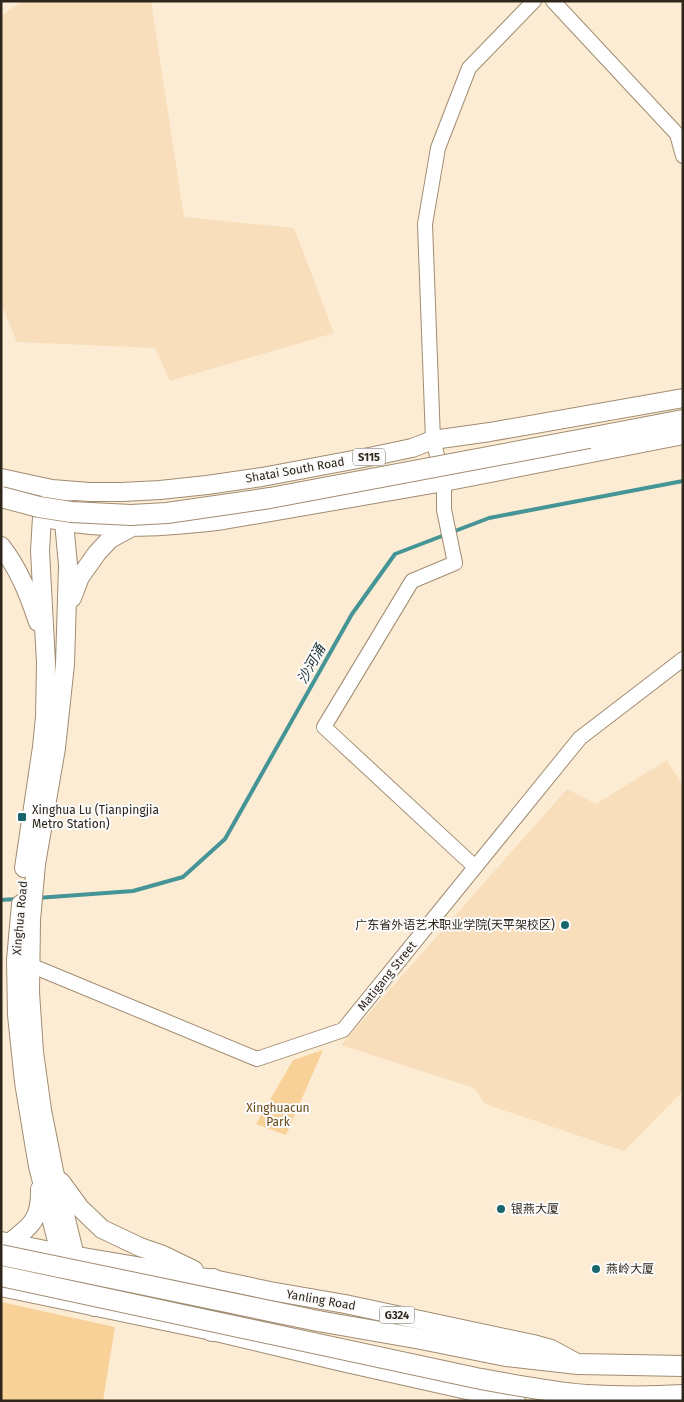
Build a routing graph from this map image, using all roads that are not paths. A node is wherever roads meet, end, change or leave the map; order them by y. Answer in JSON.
{"nodes":[{"id":1,"x":534,"y":1,"type":"edge"},
{"id":2,"x":553,"y":1,"type":"edge"},
{"id":3,"x":683,"y":156,"type":"edge"},
{"id":4,"x":683,"y":398,"type":"edge"},
{"id":5,"x":683,"y":420,"type":"edge"},
{"id":6,"x":683,"y":435,"type":"edge"},
{"id":7,"x":432,"y":440,"type":"junction"},
{"id":8,"x":1,"y":478,"type":"edge"},
{"id":9,"x":444,"y":482,"type":"junction"},
{"id":10,"x":52,"y":489,"type":"junction"},
{"id":11,"x":1,"y":497,"type":"edge"},
{"id":12,"x":1,"y":506,"type":"edge"},
{"id":13,"x":54,"y":520,"type":"junction"},
{"id":14,"x":133,"y":526,"type":"junction"},
{"id":15,"x":1,"y":546,"type":"edge"},
{"id":16,"x":66,"y":615,"type":"junction"},
{"id":17,"x":45,"y":642,"type":"junction"},
{"id":18,"x":683,"y":659,"type":"edge"},
{"id":19,"x":30,"y":863,"type":"junction"},
{"id":20,"x":475,"y":867,"type":"junction"},
{"id":21,"x":26,"y":918,"type":"junction"},
{"id":22,"x":30,"y":965,"type":"junction"},
{"id":23,"x":46,"y":1169,"type":"junction"},
{"id":24,"x":4,"y":1246,"type":"edge"},
{"id":25,"x":68,"y":1260,"type":"junction"},
{"id":26,"x":1,"y":1264,"type":"edge"},
{"id":27,"x":1,"y":1276,"type":"edge"},
{"id":28,"x":213,"y":1279,"type":"junction"},
{"id":29,"x":1,"y":1287,"type":"edge"},
{"id":30,"x":94,"y":1307,"type":"junction"},
{"id":31,"x":212,"y":1331,"type":"junction"},
{"id":32,"x":578,"y":1364,"type":"junction"},
{"id":33,"x":683,"y":1366,"type":"edge"},
{"id":34,"x":683,"y":1395,"type":"edge"},
{"id":35,"x":516,"y":1401,"type":"edge"}],
"edges":[{"from":1,"to":7,"type":"street"},
{"from":2,"to":3,"type":"street"},
{"from":4,"to":7,"type":"main road","name":"Shatai South Road","number":"S115"},
{"from":5,"to":11,"type":"highway","bridge":true},
{"from":6,"to":9,"type":"main road"},
{"from":7,"to":9,"type":"street"},
{"from":7,"to":10,"type":"main road","name":"Shatai South Road","number":"S115"},
{"from":8,"to":10,"type":"main road","number":"S115"},
{"from":9,"to":14,"type":"main road"},
{"from":9,"to":20,"type":"street"},
{"from":10,"to":13,"type":"main road","name":"Xinghua Road"},
{"from":12,"to":13,"type":"main road"},
{"from":13,"to":14,"type":"main road"},
{"from":13,"to":16,"type":"main road","name":"Xinghua Road"},
{"from":13,"to":17,"type":"main road","name":"Xinghua Road"},
{"from":14,"to":16,"type":"main road"},
{"from":15,"to":17,"type":"main road"},
{"from":16,"to":19,"type":"main road","name":"Xinghua Road"},
{"from":17,"to":19,"type":"main road","name":"Xinghua Road"},
{"from":18,"to":20,"type":"street","name":"Matigang Street"},
{"from":19,"to":21,"type":"main road","name":"Xinghua Road"},
{"from":20,"to":22,"type":"street","name":"Matigang Street"},
{"from":21,"to":22,"type":"main road","name":"Xinghua Road"},
{"from":21,"to":23,"type":"main road","name":"Xinghua Road"},
{"from":22,"to":23,"type":"main road","name":"Xinghua Road"},
{"from":23,"to":24,"type":"main road"},
{"from":23,"to":25,"type":"main road","name":"Xinghua Road"},
{"from":23,"to":28,"type":"main road"},
{"from":24,"to":25,"type":"main road","number":"G324"},
{"from":24,"to":32,"type":"highway","name":"Yanling Road","bridge":true},
{"from":25,"to":26,"type":"main road"},
{"from":25,"to":28,"type":"main road","name":"Yanling Road","number":"G324"},
{"from":25,"to":30,"type":"main road","name":"Xinghua Road"},
{"from":27,"to":34,"type":"highway","bridge":true},
{"from":28,"to":31,"type":"highway"},
{"from":28,"to":32,"type":"main road","name":"Yanling Road","number":"G324"},
{"from":29,"to":30,"type":"main road"},
{"from":30,"to":31,"type":"main road"},
{"from":31,"to":35,"type":"main road"},
{"from":32,"to":33,"type":"highway","name":"Yanling Road","number":"G324"}]}
